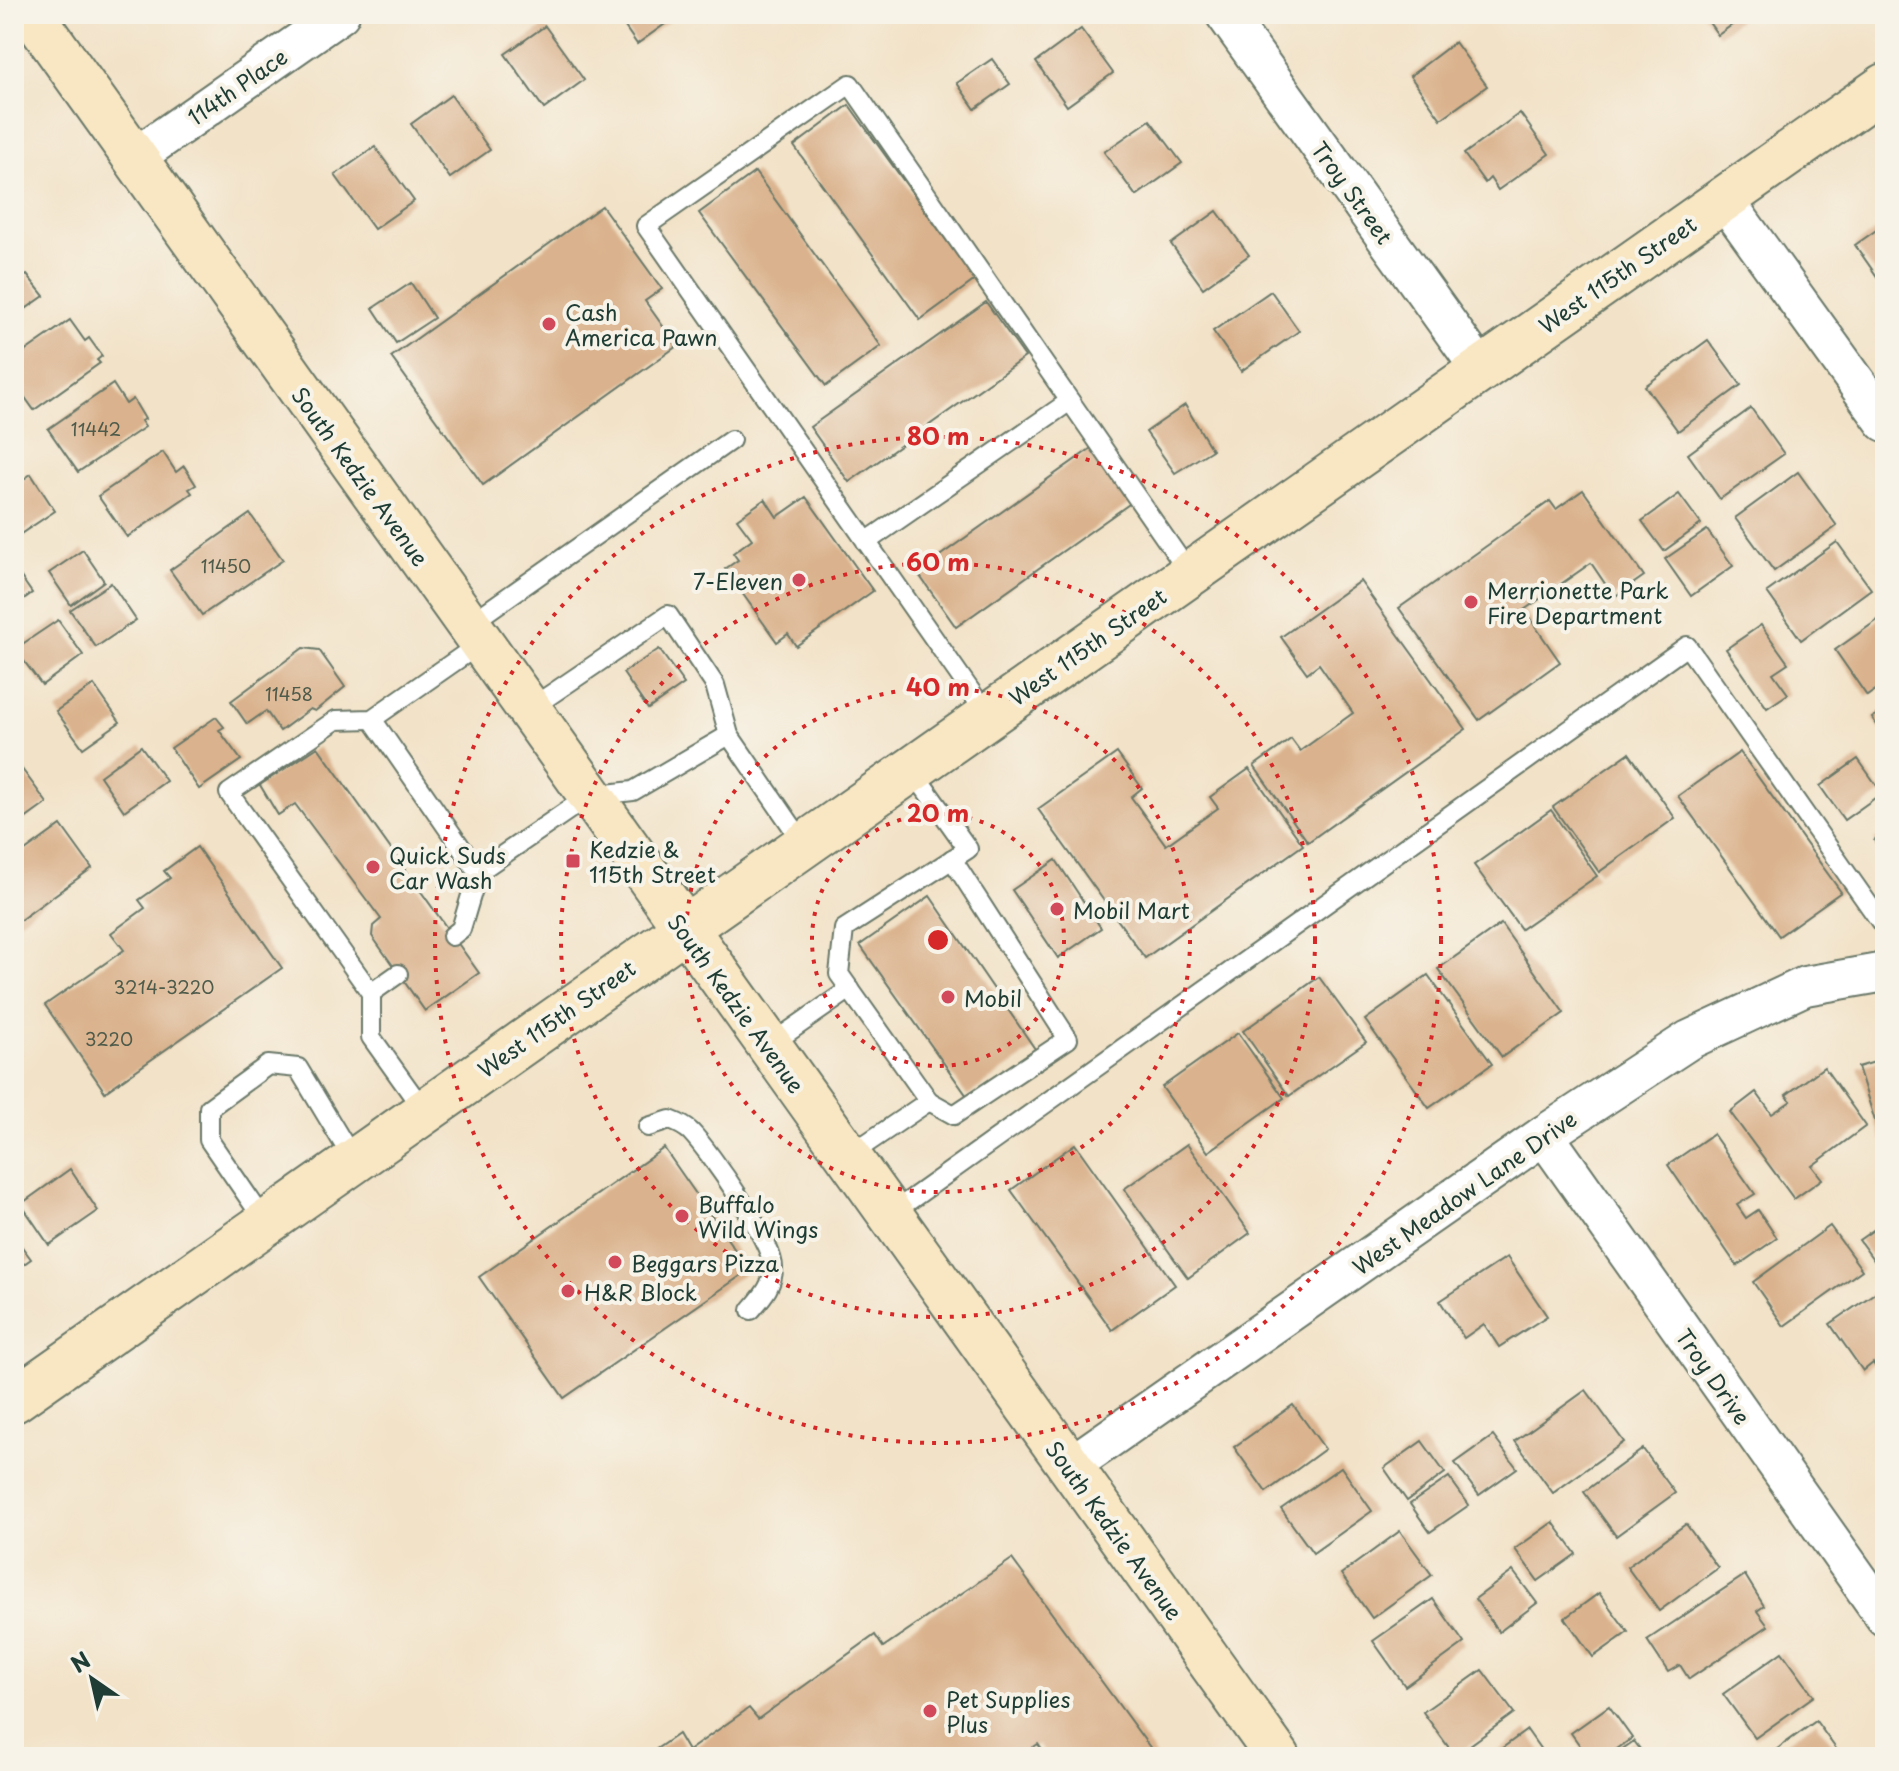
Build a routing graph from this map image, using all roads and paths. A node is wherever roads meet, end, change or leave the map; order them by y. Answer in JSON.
{"nodes":[{"id":1,"x":32,"y":14,"type":"edge"},
{"id":2,"x":340,"y":14,"type":"edge"},
{"id":3,"x":1225,"y":14,"type":"edge"},
{"id":4,"x":1885,"y":86,"type":"edge"},
{"id":5,"x":134,"y":158,"type":"junction"},
{"id":6,"x":1724,"y":199,"type":"junction"},
{"id":7,"x":1481,"y":370,"type":"junction"},
{"id":8,"x":1070,"y":401,"type":"junction"},
{"id":9,"x":1885,"y":422,"type":"edge"},
{"id":10,"x":731,"y":440,"type":"dead end"},
{"id":11,"x":866,"y":542,"type":"junction"},
{"id":12,"x":1190,"y":574,"type":"junction"},
{"id":13,"x":474,"y":634,"type":"junction"},
{"id":14,"x":528,"y":710,"type":"junction"},
{"id":15,"x":988,"y":716,"type":"junction"},
{"id":16,"x":372,"y":719,"type":"junction"},
{"id":17,"x":729,"y":735,"type":"junction"},
{"id":18,"x":911,"y":769,"type":"junction"},
{"id":19,"x":589,"y":796,"type":"junction"},
{"id":20,"x":804,"y":844,"type":"junction"},
{"id":21,"x":952,"y":859,"type":"junction"},
{"id":22,"x":478,"y":872,"type":"junction"},
{"id":23,"x":1885,"y":928,"type":"edge"},
{"id":24,"x":684,"y":929,"type":"junction"},
{"id":25,"x":457,"y":932,"type":"dead end"},
{"id":26,"x":1885,"y":972,"type":"edge"},
{"id":27,"x":398,"y":974,"type":"dead end"},
{"id":28,"x":850,"y":989,"type":"junction"},
{"id":29,"x":371,"y":993,"type":"junction"},
{"id":30,"x":768,"y":1046,"type":"junction"},
{"id":31,"x":929,"y":1101,"type":"junction"},
{"id":32,"x":424,"y":1111,"type":"junction"},
{"id":33,"x":648,"y":1127,"type":"dead end"},
{"id":34,"x":1544,"y":1135,"type":"junction"},
{"id":35,"x":848,"y":1157,"type":"junction"},
{"id":36,"x":354,"y":1161,"type":"junction"},
{"id":37,"x":889,"y":1215,"type":"junction"},
{"id":38,"x":266,"y":1223,"type":"junction"},
{"id":39,"x":751,"y":1310,"type":"dead end"},
{"id":40,"x":14,"y":1400,"type":"edge"},
{"id":41,"x":1070,"y":1466,"type":"junction"},
{"id":42,"x":1885,"y":1617,"type":"edge"},
{"id":43,"x":1278,"y":1757,"type":"edge"}],
"edges":[{"from":1,"to":5,"type":"street","name":"South Kedzie Avenue"},
{"from":2,"to":5,"type":"street","name":"114th Place"},
{"from":3,"to":7,"type":"street","name":"Troy Street"},
{"from":4,"to":6,"type":"street","name":"West 115th Street"},
{"from":5,"to":13,"type":"street","name":"South Kedzie Avenue"},
{"from":6,"to":7,"type":"street","name":"West 115th Street"},
{"from":6,"to":9,"type":"street"},
{"from":7,"to":12,"type":"street","name":"West 115th Street"},
{"from":8,"to":11,"type":"lane"},
{"from":8,"to":11,"type":"lane"},
{"from":8,"to":12,"type":"lane"},
{"from":10,"to":13,"type":"lane"},
{"from":11,"to":15,"type":"lane"},
{"from":12,"to":15,"type":"street","name":"West 115th Street"},
{"from":13,"to":14,"type":"street","name":"South Kedzie Avenue"},
{"from":13,"to":16,"type":"lane"},
{"from":14,"to":17,"type":"lane"},
{"from":14,"to":19,"type":"street","name":"South Kedzie Avenue"},
{"from":15,"to":18,"type":"street","name":"West 115th Street"},
{"from":16,"to":22,"type":"lane"},
{"from":16,"to":29,"type":"lane"},
{"from":17,"to":19,"type":"lane"},
{"from":17,"to":20,"type":"lane"},
{"from":18,"to":20,"type":"street","name":"West 115th Street"},
{"from":18,"to":21,"type":"lane"},
{"from":19,"to":22,"type":"lane"},
{"from":19,"to":24,"type":"street","name":"South Kedzie Avenue"},
{"from":20,"to":24,"type":"street","name":"West 115th Street"},
{"from":21,"to":28,"type":"lane"},
{"from":21,"to":31,"type":"lane"},
{"from":22,"to":25,"type":"lane"},
{"from":23,"to":37,"type":"lane"},
{"from":24,"to":30,"type":"street","name":"South Kedzie Avenue"},
{"from":24,"to":32,"type":"street","name":"West 115th Street"},
{"from":26,"to":34,"type":"street","name":"West Meadow Lane Drive"},
{"from":27,"to":29,"type":"lane"},
{"from":28,"to":30,"type":"lane"},
{"from":28,"to":31,"type":"lane"},
{"from":29,"to":32,"type":"lane"},
{"from":30,"to":35,"type":"street","name":"South Kedzie Avenue"},
{"from":31,"to":35,"type":"lane"},
{"from":32,"to":36,"type":"street","name":"West 115th Street"},
{"from":33,"to":39,"type":"lane"},
{"from":34,"to":41,"type":"street","name":"West Meadow Lane Drive"},
{"from":34,"to":42,"type":"street","name":"Troy Drive"},
{"from":35,"to":37,"type":"street","name":"South Kedzie Avenue"},
{"from":36,"to":38,"type":"street","name":"West 115th Street"},
{"from":36,"to":38,"type":"lane"},
{"from":37,"to":41,"type":"street","name":"South Kedzie Avenue"},
{"from":38,"to":40,"type":"street","name":"West 115th Street"},
{"from":41,"to":43,"type":"street","name":"South Kedzie Avenue"}]}
